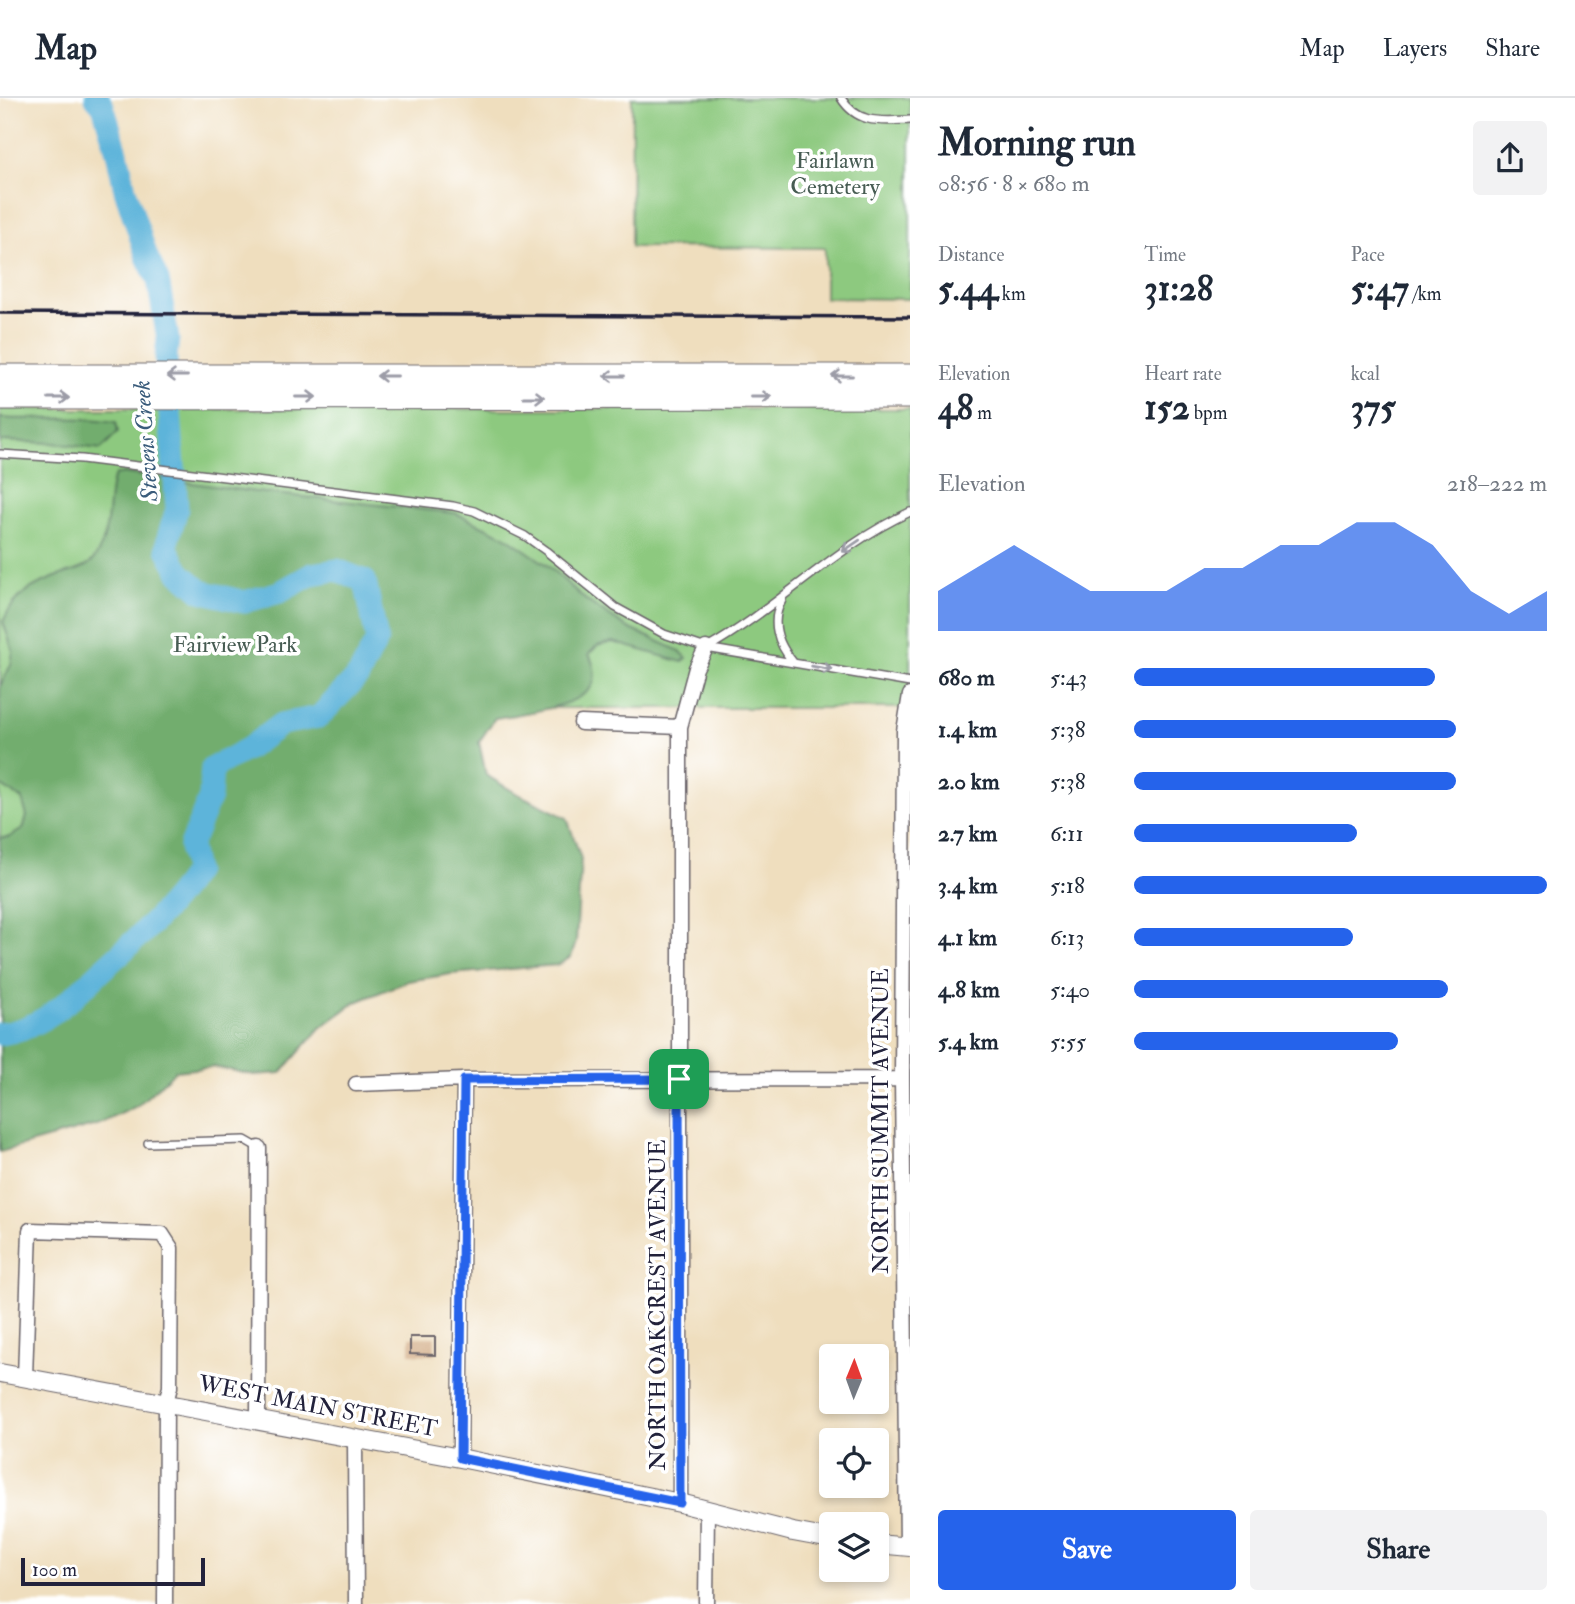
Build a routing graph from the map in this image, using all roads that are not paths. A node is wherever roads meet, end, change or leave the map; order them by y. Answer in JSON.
{"nodes":[{"id":1,"x":841,"y":98,"type":"edge"},
{"id":2,"x":910,"y":120,"type":"edge"},
{"id":3,"x":0,"y":376,"type":"edge"},
{"id":4,"x":910,"y":376,"type":"edge"},
{"id":5,"x":116,"y":387,"type":"junction"},
{"id":6,"x":238,"y":387,"type":"junction"},
{"id":7,"x":910,"y":397,"type":"edge"},
{"id":8,"x":0,"y":398,"type":"edge"},
{"id":9,"x":0,"y":454,"type":"edge"},
{"id":10,"x":910,"y":512,"type":"edge"},
{"id":11,"x":784,"y":596,"type":"junction"},
{"id":12,"x":706,"y":648,"type":"junction"},
{"id":13,"x":794,"y":663,"type":"junction"},
{"id":14,"x":910,"y":683,"type":"edge"},
{"id":15,"x":910,"y":695,"type":"edge"},
{"id":16,"x":581,"y":723,"type":"dead end"},
{"id":17,"x":680,"y":727,"type":"junction"},
{"id":18,"x":679,"y":1079,"type":"junction"},
{"id":19,"x":901,"y":1079,"type":"junction"},
{"id":20,"x":464,"y":1080,"type":"junction"},
{"id":21,"x":356,"y":1084,"type":"dead end"},
{"id":22,"x":148,"y":1143,"type":"dead end"},
{"id":23,"x":259,"y":1148,"type":"joint"},
{"id":24,"x":0,"y":1373,"type":"edge"},
{"id":25,"x":25,"y":1377,"type":"junction"},
{"id":26,"x":166,"y":1402,"type":"junction"},
{"id":27,"x":258,"y":1420,"type":"junction"},
{"id":28,"x":355,"y":1439,"type":"junction"},
{"id":29,"x":460,"y":1458,"type":"junction"},
{"id":30,"x":680,"y":1503,"type":"junction"},
{"id":31,"x":707,"y":1510,"type":"junction"},
{"id":32,"x":819,"y":1536,"type":"edge"},
{"id":33,"x":889,"y":1546,"type":"edge"},
{"id":34,"x":908,"y":1547,"type":"edge"},
{"id":35,"x":165,"y":1604,"type":"edge"},
{"id":36,"x":356,"y":1604,"type":"edge"},
{"id":37,"x":706,"y":1604,"type":"edge"}],
"edges":[{"from":1,"to":2,"type":"lane"},
{"from":3,"to":5,"type":"main road"},
{"from":4,"to":6,"type":"main road","one_way":true},
{"from":5,"to":6,"type":"main road"},
{"from":8,"to":5,"type":"main road","one_way":true},
{"from":6,"to":7,"type":"main road","one_way":true},
{"from":9,"to":12,"type":"lane"},
{"from":10,"to":11,"type":"lane","one_way":true},
{"from":11,"to":12,"type":"lane"},
{"from":11,"to":13,"type":"lane"},
{"from":12,"to":13,"type":"lane"},
{"from":12,"to":17,"type":"street","name":"NORTH OAKCREST AVENUE"},
{"from":13,"to":14,"type":"lane","one_way":true},
{"from":15,"to":19,"type":"street","name":"NORTH SUMMIT AVENUE"},
{"from":16,"to":17,"type":"street"},
{"from":17,"to":18,"type":"street","name":"NORTH OAKCREST AVENUE"},
{"from":18,"to":19,"type":"street"},
{"from":18,"to":20,"type":"street"},
{"from":18,"to":30,"type":"street","name":"NORTH OAKCREST AVENUE"},
{"from":19,"to":34,"type":"street","name":"NORTH SUMMIT AVENUE"},
{"from":20,"to":21,"type":"street"},
{"from":20,"to":29,"type":"street"},
{"from":22,"to":23,"type":"lane"},
{"from":23,"to":27,"type":"street"},
{"from":24,"to":25,"type":"street","name":"WEST MAIN STREET"},
{"from":25,"to":26,"type":"street","name":"WEST MAIN STREET"},
{"from":25,"to":26,"type":"street"},
{"from":26,"to":27,"type":"street","name":"WEST MAIN STREET"},
{"from":26,"to":35,"type":"street"},
{"from":27,"to":28,"type":"street","name":"WEST MAIN STREET"},
{"from":28,"to":29,"type":"street","name":"WEST MAIN STREET"},
{"from":28,"to":36,"type":"street"},
{"from":29,"to":30,"type":"street","name":"WEST MAIN STREET"},
{"from":30,"to":31,"type":"street","name":"WEST MAIN STREET"},
{"from":31,"to":32,"type":"street","name":"WEST MAIN STREET"},
{"from":31,"to":37,"type":"street"},
{"from":33,"to":34,"type":"street"}]}
